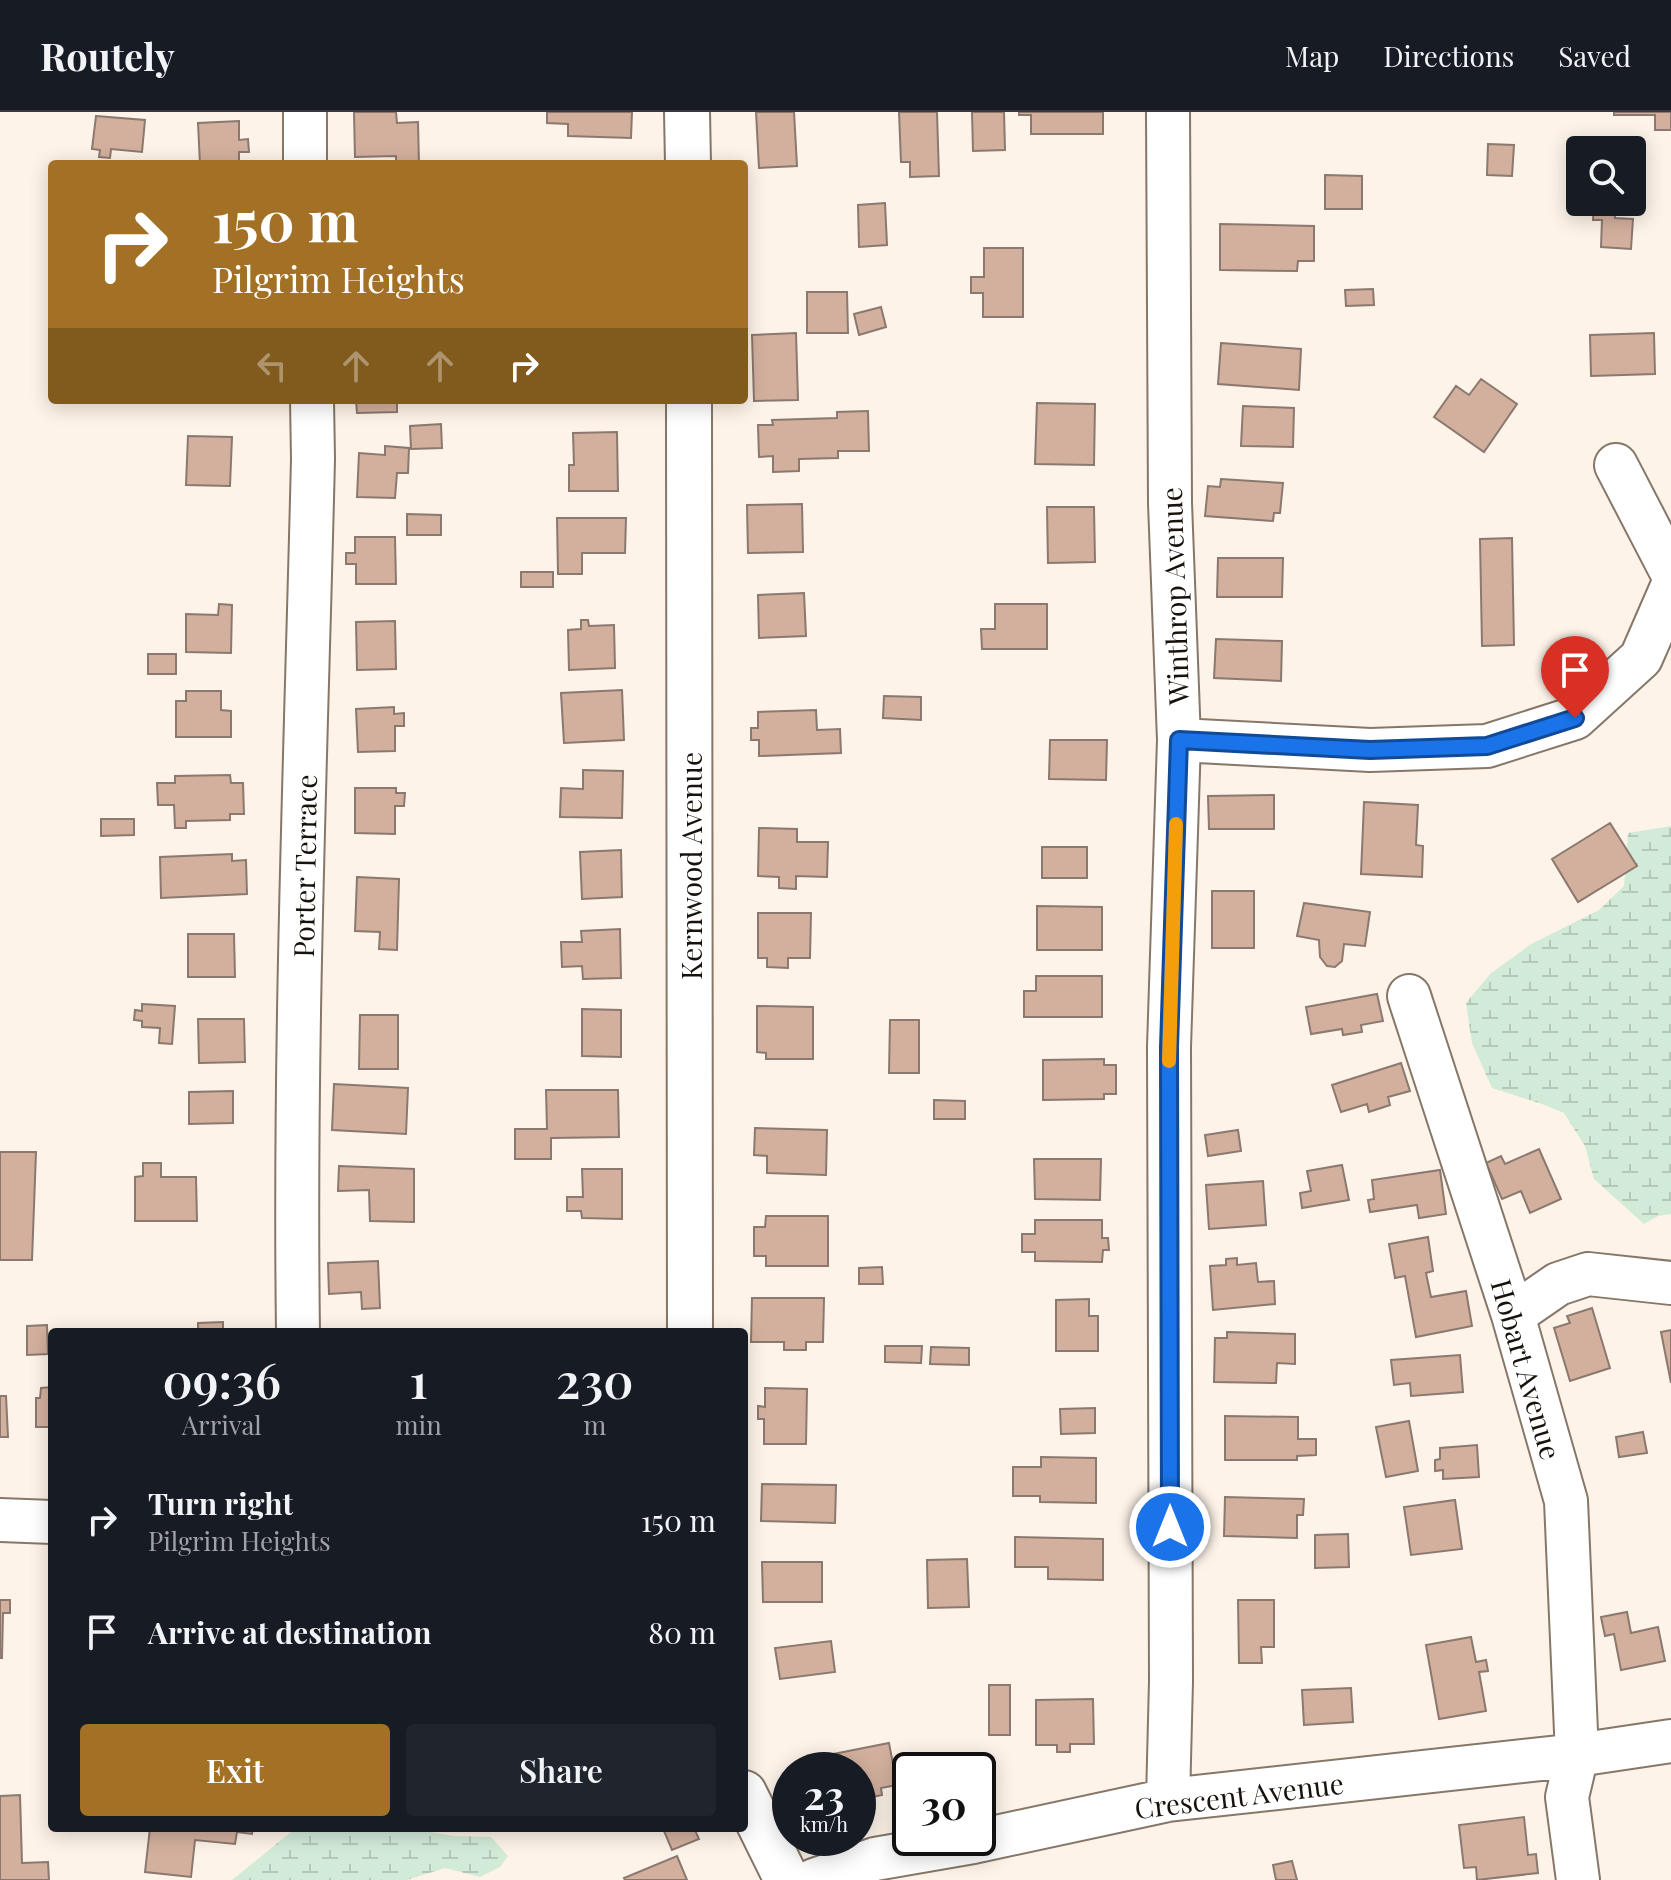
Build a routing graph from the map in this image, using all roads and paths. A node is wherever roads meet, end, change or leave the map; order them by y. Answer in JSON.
{"nodes":[{"id":1,"x":305,"y":112,"type":"edge"},
{"id":2,"x":687,"y":112,"type":"edge"},
{"id":3,"x":1168,"y":112,"type":"edge"},
{"id":4,"x":305,"y":160,"type":"edge"},
{"id":5,"x":688,"y":160,"type":"edge"},
{"id":6,"x":312,"y":404,"type":"edge"},
{"id":7,"x":689,"y":404,"type":"edge"},
{"id":8,"x":1616,"y":465,"type":"dead end"},
{"id":9,"x":1671,"y":571,"type":"edge"},
{"id":10,"x":1671,"y":589,"type":"edge"},
{"id":11,"x":1179,"y":740,"type":"junction"},
{"id":12,"x":1409,"y":996,"type":"dead end"},
{"id":13,"x":1671,"y":1283,"type":"edge"},
{"id":14,"x":1513,"y":1315,"type":"junction"},
{"id":15,"x":298,"y":1328,"type":"edge"},
{"id":16,"x":690,"y":1328,"type":"edge"},
{"id":17,"x":0,"y":1520,"type":"edge"},
{"id":18,"x":48,"y":1522,"type":"edge"},
{"id":19,"x":1671,"y":1741,"type":"edge"},
{"id":20,"x":1577,"y":1755,"type":"junction"},
{"id":21,"x":1168,"y":1800,"type":"junction"},
{"id":22,"x":748,"y":1801,"type":"edge"},
{"id":23,"x":787,"y":1880,"type":"edge"},
{"id":24,"x":814,"y":1880,"type":"edge"},
{"id":25,"x":1578,"y":1880,"type":"edge"}],
"edges":[{"from":1,"to":4,"type":"street"},
{"from":2,"to":5,"type":"main road"},
{"from":3,"to":11,"type":"street","name":"Winthrop Avenue"},
{"from":6,"to":15,"type":"street","name":"Porter Terrace"},
{"from":7,"to":16,"type":"main road","name":"Kernwood Avenue"},
{"from":8,"to":9,"type":"street"},
{"from":10,"to":11,"type":"street"},
{"from":11,"to":21,"type":"street","name":"Winthrop Avenue"},
{"from":12,"to":14,"type":"street","name":"Hobart Avenue"},
{"from":13,"to":14,"type":"street"},
{"from":14,"to":20,"type":"street","name":"Hobart Avenue"},
{"from":17,"to":18,"type":"street"},
{"from":19,"to":20,"type":"street","name":"Crescent Avenue"},
{"from":20,"to":21,"type":"street","name":"Crescent Avenue"},
{"from":20,"to":25,"type":"street","name":"Hobart Avenue"},
{"from":21,"to":24,"type":"street","name":"Crescent Avenue"},
{"from":22,"to":23,"type":"main road"}]}
